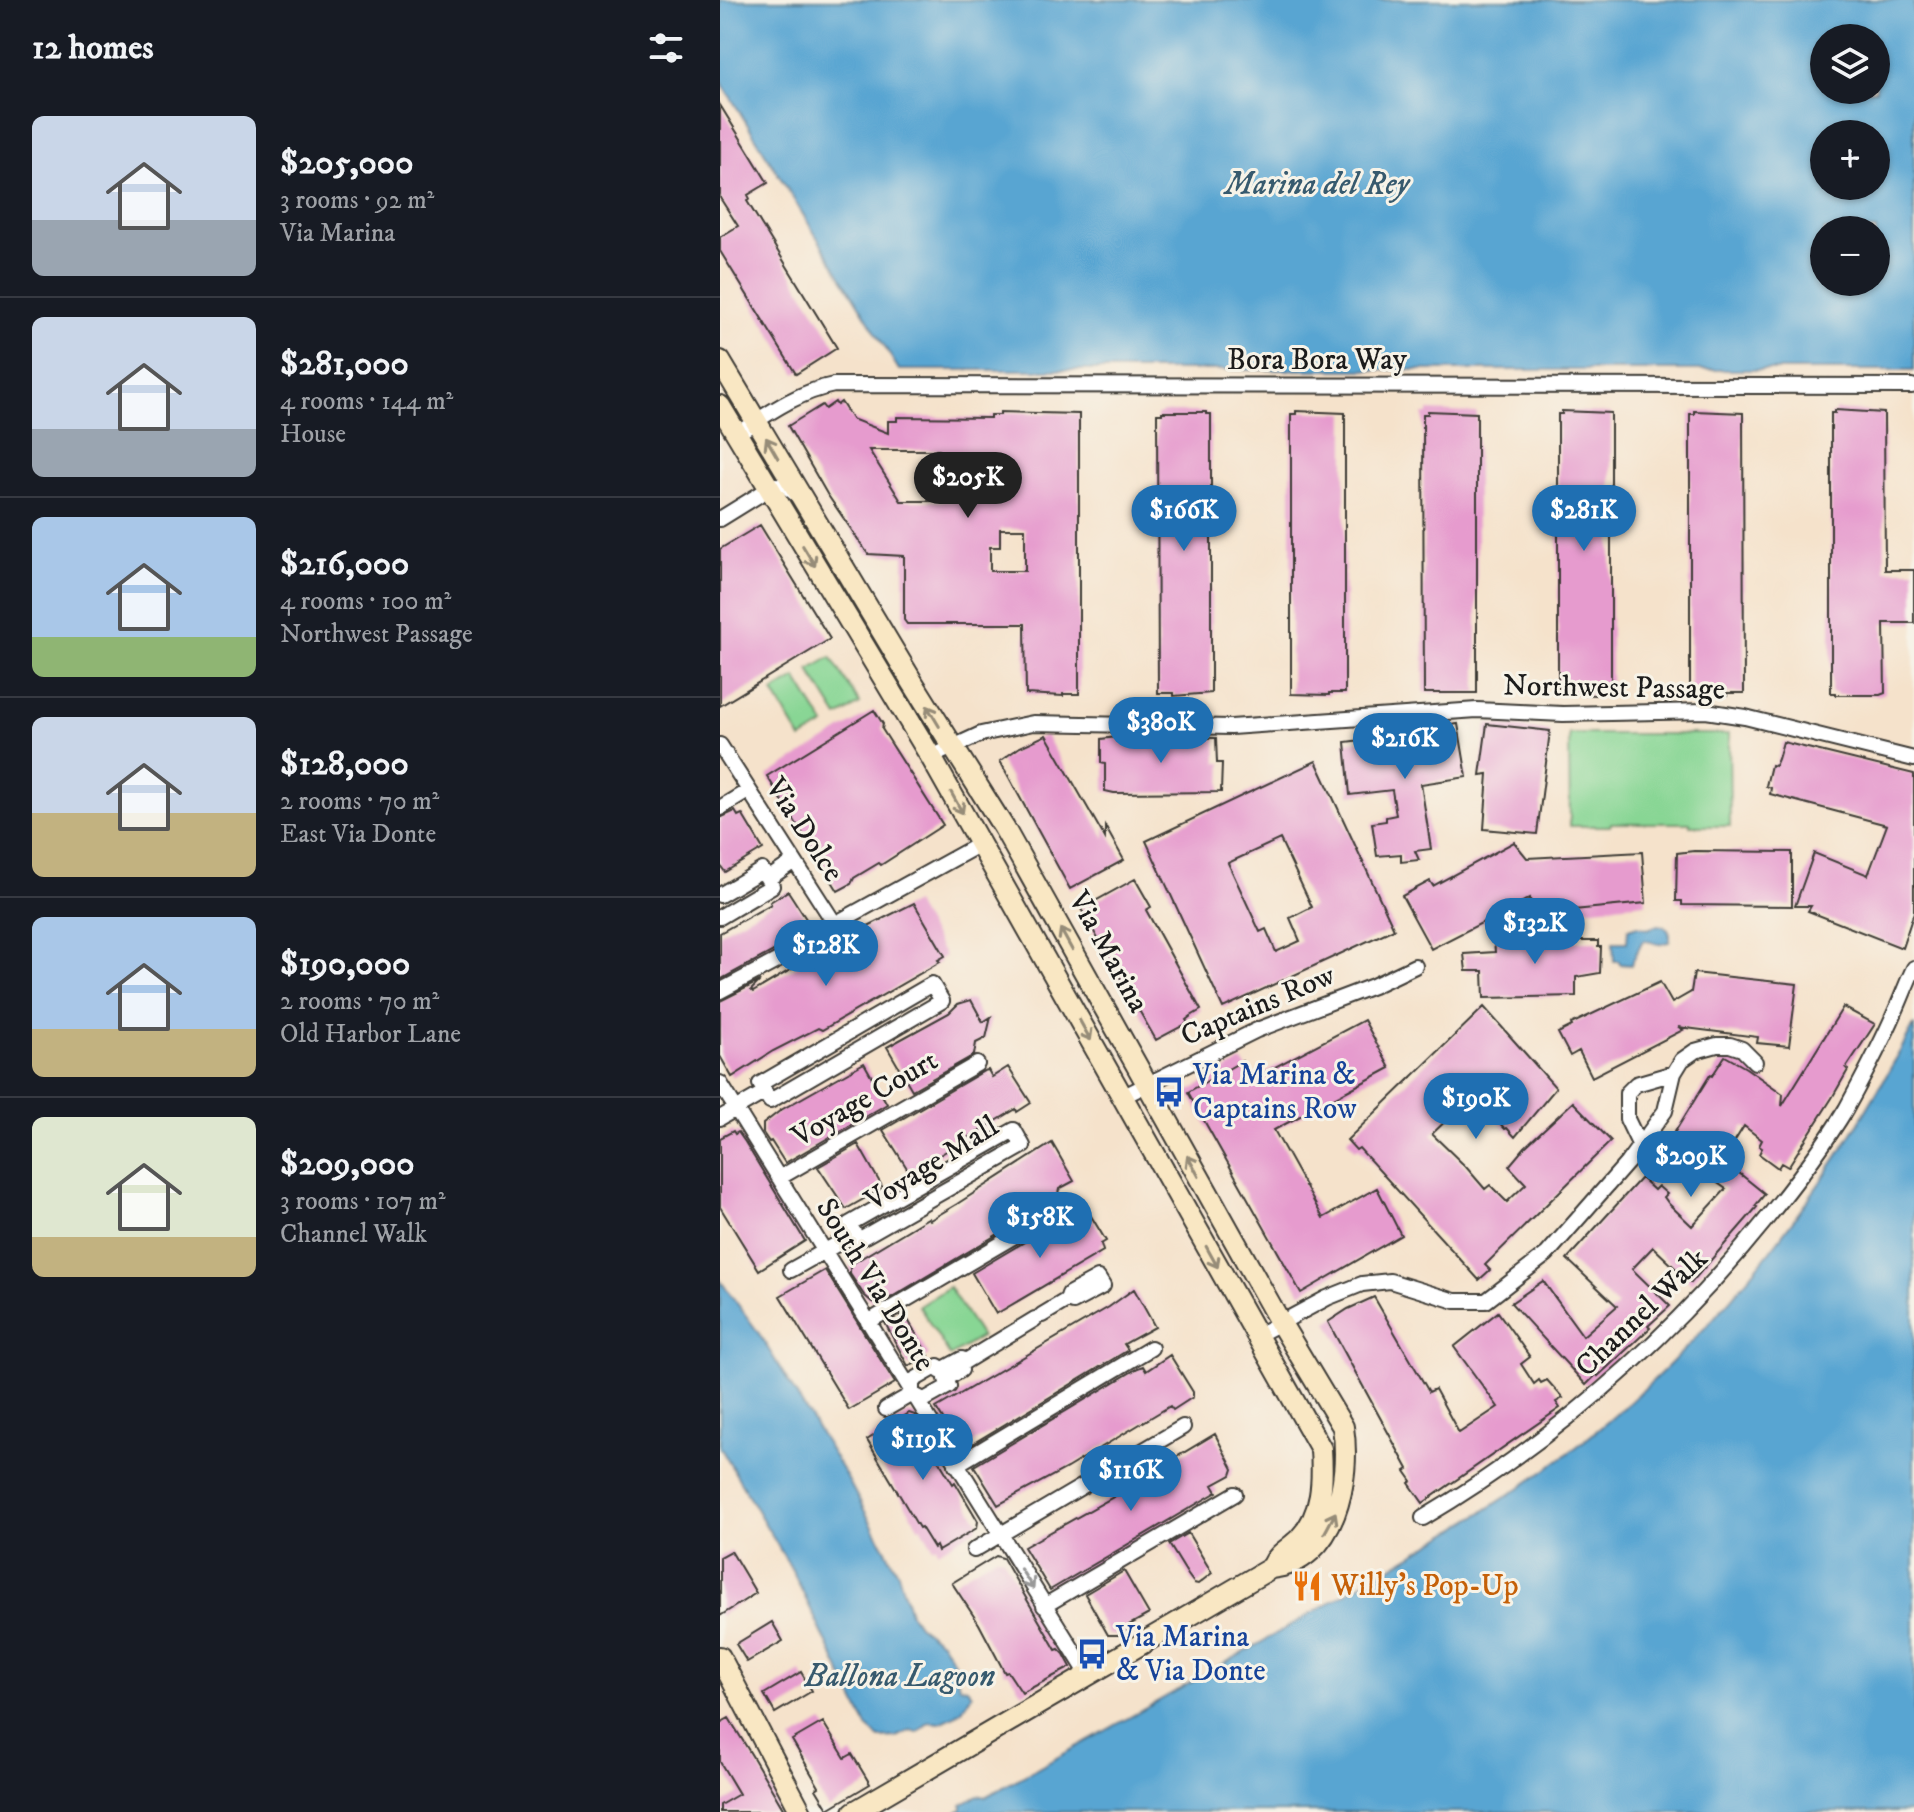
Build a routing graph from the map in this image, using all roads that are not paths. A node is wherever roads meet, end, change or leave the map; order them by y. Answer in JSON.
{"nodes":[{"id":1,"x":720,"y":361,"type":"edge"},
{"id":2,"x":1912,"y":386,"type":"dead end"},
{"id":3,"x":720,"y":406,"type":"edge"},
{"id":4,"x":756,"y":421,"type":"junction"},
{"id":5,"x":735,"y":435,"type":"junction"},
{"id":6,"x":769,"y":489,"type":"junction"},
{"id":7,"x":802,"y":499,"type":"junction"},
{"id":8,"x":720,"y":519,"type":"edge"},
{"id":9,"x":720,"y":745,"type":"edge"},
{"id":10,"x":952,"y":748,"type":"junction"},
{"id":11,"x":931,"y":757,"type":"junction"},
{"id":12,"x":1914,"y":759,"type":"edge"},
{"id":13,"x":748,"y":791,"type":"junction"},
{"id":14,"x":720,"y":808,"type":"edge"},
{"id":15,"x":980,"y":844,"type":"junction"},
{"id":16,"x":793,"y":862,"type":"junction"},
{"id":17,"x":768,"y":879,"type":"junction"},
{"id":18,"x":720,"y":895,"type":"edge"},
{"id":19,"x":720,"y":917,"type":"edge"},
{"id":20,"x":835,"y":924,"type":"junction"},
{"id":21,"x":1415,"y":966,"type":"dead end"},
{"id":22,"x":1914,"y":968,"type":"edge"},
{"id":23,"x":720,"y":991,"type":"edge"},
{"id":24,"x":1755,"y":1062,"type":"dead end"},
{"id":25,"x":977,"y":1064,"type":"dead end"},
{"id":26,"x":1674,"y":1073,"type":"junction"},
{"id":27,"x":720,"y":1083,"type":"edge"},
{"id":28,"x":1148,"y":1084,"type":"junction"},
{"id":29,"x":765,"y":1092,"type":"junction"},
{"id":30,"x":1122,"y":1097,"type":"junction"},
{"id":31,"x":736,"y":1109,"type":"junction"},
{"id":32,"x":720,"y":1118,"type":"edge"},
{"id":33,"x":1640,"y":1146,"type":"junction"},
{"id":34,"x":779,"y":1178,"type":"junction"},
{"id":35,"x":1067,"y":1205,"type":"dead end"},
{"id":36,"x":855,"y":1234,"type":"junction"},
{"id":37,"x":825,"y":1251,"type":"junction"},
{"id":38,"x":791,"y":1270,"type":"dead end"},
{"id":39,"x":1067,"y":1300,"type":"dead end"},
{"id":40,"x":868,"y":1322,"type":"junction"},
{"id":41,"x":1280,"y":1322,"type":"junction"},
{"id":42,"x":1256,"y":1336,"type":"junction"},
{"id":43,"x":1151,"y":1348,"type":"dead end"},
{"id":44,"x":964,"y":1362,"type":"junction"},
{"id":45,"x":912,"y":1394,"type":"junction"},
{"id":46,"x":886,"y":1409,"type":"dead end"},
{"id":47,"x":1183,"y":1427,"type":"dead end"},
{"id":48,"x":956,"y":1465,"type":"junction"},
{"id":49,"x":1235,"y":1494,"type":"dead end"},
{"id":50,"x":1423,"y":1518,"type":"dead end"},
{"id":51,"x":999,"y":1535,"type":"junction"},
{"id":52,"x":974,"y":1550,"type":"dead end"},
{"id":53,"x":1271,"y":1568,"type":"junction"},
{"id":54,"x":1044,"y":1606,"type":"junction"},
{"id":55,"x":720,"y":1657,"type":"edge"},
{"id":56,"x":1089,"y":1676,"type":"junction"},
{"id":57,"x":801,"y":1812,"type":"edge"},
{"id":58,"x":854,"y":1812,"type":"edge"}],
"edges":[{"from":1,"to":4,"type":"street","name":"Via Marina"},
{"from":2,"to":4,"type":"street","name":"Bora Bora Way"},
{"from":3,"to":5,"type":"street","name":"Via Marina"},
{"from":4,"to":5,"type":"street","name":"Bora Bora Way"},
{"from":7,"to":4,"type":"street","name":"Via Marina","one_way":true},
{"from":5,"to":6,"type":"street","name":"Via Marina"},
{"from":6,"to":7,"type":"street"},
{"from":6,"to":8,"type":"street"},
{"from":6,"to":11,"type":"street","name":"Via Marina","one_way":true},
{"from":10,"to":7,"type":"street","name":"Via Marina","one_way":true},
{"from":9,"to":13,"type":"street","name":"Via Dolce"},
{"from":10,"to":11,"type":"street","name":"Northwest Passage"},
{"from":10,"to":12,"type":"street","name":"Northwest Passage"},
{"from":28,"to":10,"type":"street","name":"Via Marina","one_way":true},
{"from":11,"to":15,"type":"street","name":"Via Marina","one_way":true},
{"from":13,"to":14,"type":"street"},
{"from":13,"to":16,"type":"street","name":"Via Dolce"},
{"from":15,"to":20,"type":"street","name":"Via Dolce"},
{"from":15,"to":30,"type":"street","name":"Via Marina","one_way":true},
{"from":16,"to":17,"type":"street"},
{"from":16,"to":20,"type":"street","name":"Via Dolce"},
{"from":17,"to":18,"type":"street"},
{"from":17,"to":19,"type":"street"},
{"from":20,"to":23,"type":"street"},
{"from":21,"to":28,"type":"street","name":"Captains Row"},
{"from":22,"to":50,"type":"street","name":"Channel Walk"},
{"from":24,"to":26,"type":"street"},
{"from":25,"to":34,"type":"street","name":"Voyage Court"},
{"from":26,"to":33,"type":"street"},
{"from":26,"to":33,"type":"street"},
{"from":27,"to":31,"type":"street","name":"South Via Donte"},
{"from":28,"to":30,"type":"street","name":"Captains Row"},
{"from":41,"to":28,"type":"street","name":"Via Marina","one_way":true},
{"from":29,"to":29,"type":"street"},
{"from":29,"to":31,"type":"street"},
{"from":30,"to":42,"type":"street","name":"Via Marina","one_way":true},
{"from":31,"to":32,"type":"street"},
{"from":31,"to":34,"type":"street","name":"South Via Donte"},
{"from":33,"to":41,"type":"street"},
{"from":34,"to":37,"type":"street","name":"South Via Donte"},
{"from":35,"to":40,"type":"street"},
{"from":36,"to":36,"type":"street","name":"Voyage Mall"},
{"from":36,"to":37,"type":"street","name":"Voyage Mall"},
{"from":37,"to":38,"type":"street","name":"Voyage Mall"},
{"from":37,"to":40,"type":"street","name":"South Via Donte"},
{"from":39,"to":44,"type":"street"},
{"from":40,"to":45,"type":"street","name":"South Via Donte"},
{"from":41,"to":42,"type":"street"},
{"from":53,"to":41,"type":"street","name":"Via Marina","one_way":true},
{"from":42,"to":53,"type":"street","name":"Via Marina"},
{"from":43,"to":48,"type":"street"},
{"from":44,"to":45,"type":"street"},
{"from":44,"to":45,"type":"street"},
{"from":45,"to":46,"type":"street"},
{"from":45,"to":48,"type":"street","name":"South Via Donte"},
{"from":47,"to":51,"type":"street"},
{"from":48,"to":51,"type":"street","name":"South Via Donte"},
{"from":49,"to":54,"type":"street"},
{"from":51,"to":52,"type":"street"},
{"from":51,"to":54,"type":"street","name":"South Via Donte","one_way":true},
{"from":53,"to":56,"type":"street","name":"Via Marina"},
{"from":54,"to":56,"type":"street","name":"South Via Donte"},
{"from":55,"to":57,"type":"street"},
{"from":56,"to":58,"type":"street","name":"Via Marina"}]}
